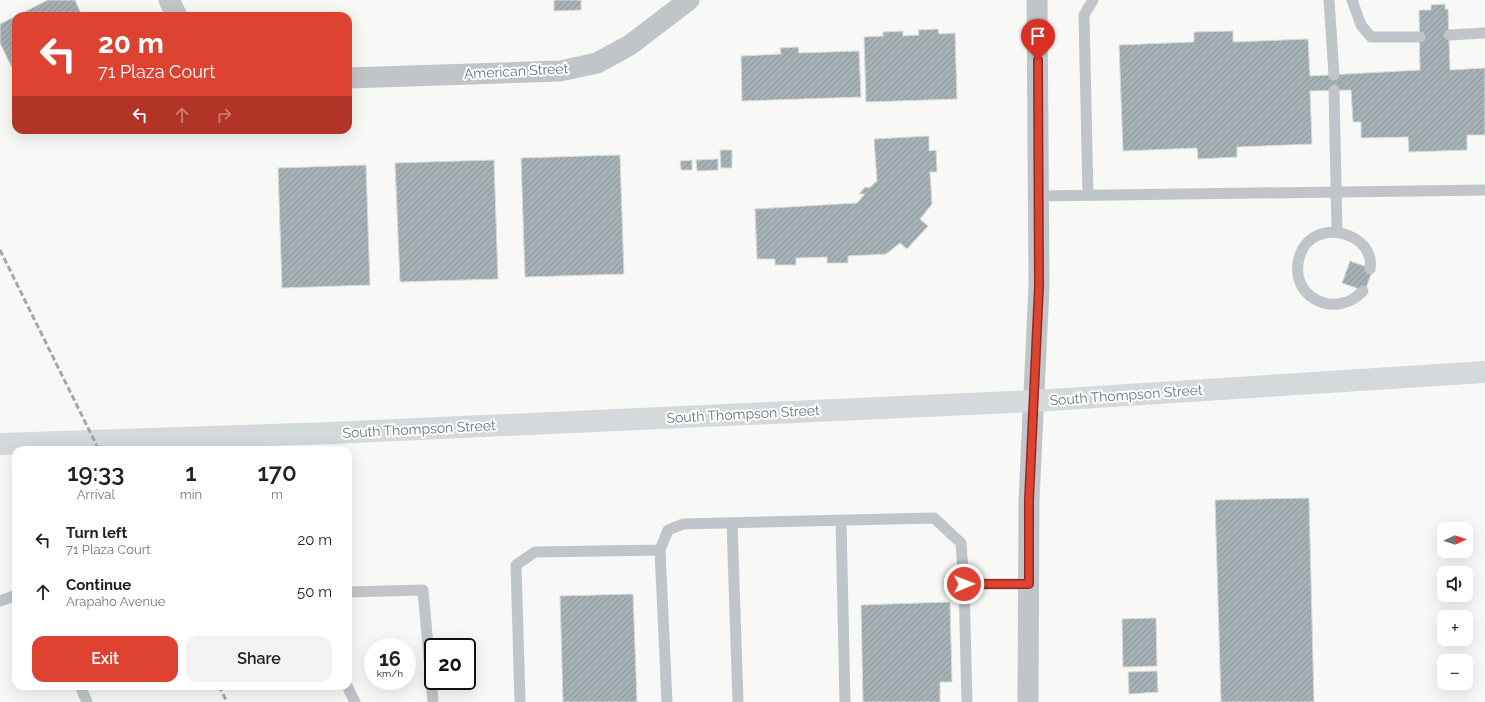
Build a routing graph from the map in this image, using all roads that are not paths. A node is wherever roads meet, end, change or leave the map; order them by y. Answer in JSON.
{"nodes":[{"id":1,"x":169,"y":0,"type":"edge"},
{"id":2,"x":689,"y":0,"type":"edge"},
{"id":3,"x":1037,"y":0,"type":"edge"},
{"id":4,"x":1094,"y":0,"type":"edge"},
{"id":5,"x":1329,"y":0,"type":"edge"},
{"id":6,"x":1352,"y":0,"type":"edge"},
{"id":7,"x":175,"y":12,"type":"edge"},
{"id":8,"x":1485,"y":33,"type":"edge"},
{"id":9,"x":1449,"y":35,"type":"dead end"},
{"id":10,"x":1420,"y":37,"type":"dead end"},
{"id":11,"x":1334,"y":75,"type":"dead end"},
{"id":12,"x":352,"y":78,"type":"edge"},
{"id":13,"x":1334,"y":90,"type":"dead end"},
{"id":14,"x":1485,"y":190,"type":"edge"},
{"id":15,"x":1337,"y":192,"type":"junction"},
{"id":16,"x":1088,"y":195,"type":"junction"},
{"id":17,"x":1039,"y":196,"type":"junction"},
{"id":18,"x":1337,"y":232,"type":"junction"},
{"id":19,"x":1370,"y":269,"type":"dead end"},
{"id":20,"x":1363,"y":291,"type":"dead end"},
{"id":21,"x":1485,"y":372,"type":"edge"},
{"id":22,"x":1034,"y":401,"type":"junction"},
{"id":23,"x":0,"y":444,"type":"edge"},
{"id":24,"x":841,"y":520,"type":"junction"},
{"id":25,"x":732,"y":523,"type":"junction"},
{"id":26,"x":660,"y":550,"type":"junction"},
{"id":27,"x":964,"y":584,"type":"junction"},
{"id":28,"x":1029,"y":584,"type":"junction"},
{"id":29,"x":352,"y":592,"type":"edge"},
{"id":30,"x":12,"y":596,"type":"edge"},
{"id":31,"x":0,"y":601,"type":"edge"},
{"id":32,"x":82,"y":690,"type":"edge"},
{"id":33,"x":349,"y":690,"type":"edge"},
{"id":34,"x":87,"y":702,"type":"edge"},
{"id":35,"x":355,"y":702,"type":"edge"},
{"id":36,"x":433,"y":702,"type":"edge"},
{"id":37,"x":520,"y":702,"type":"edge"},
{"id":38,"x":667,"y":702,"type":"edge"},
{"id":39,"x":738,"y":702,"type":"edge"},
{"id":40,"x":845,"y":702,"type":"edge"},
{"id":41,"x":967,"y":702,"type":"edge"},
{"id":42,"x":1028,"y":702,"type":"edge"}],
"edges":[{"from":1,"to":7,"type":"street"},
{"from":2,"to":12,"type":"street","name":"American Street"},
{"from":3,"to":17,"type":"street"},
{"from":4,"to":16,"type":"lane"},
{"from":5,"to":11,"type":"lane"},
{"from":6,"to":10,"type":"lane"},
{"from":8,"to":9,"type":"lane"},
{"from":13,"to":15,"type":"lane"},
{"from":14,"to":15,"type":"lane"},
{"from":15,"to":16,"type":"lane"},
{"from":15,"to":18,"type":"lane"},
{"from":16,"to":17,"type":"lane"},
{"from":17,"to":22,"type":"street"},
{"from":18,"to":19,"type":"lane"},
{"from":18,"to":20,"type":"lane"},
{"from":21,"to":22,"type":"highway","name":"South Thompson Street"},
{"from":22,"to":23,"type":"highway","name":"South Thompson Street"},
{"from":22,"to":28,"type":"street"},
{"from":24,"to":25,"type":"lane"},
{"from":24,"to":27,"type":"lane"},
{"from":24,"to":40,"type":"lane"},
{"from":25,"to":26,"type":"lane"},
{"from":25,"to":39,"type":"lane"},
{"from":26,"to":37,"type":"lane"},
{"from":26,"to":38,"type":"lane"},
{"from":27,"to":28,"type":"lane"},
{"from":27,"to":41,"type":"lane"},
{"from":28,"to":42,"type":"street"},
{"from":29,"to":36,"type":"lane"},
{"from":30,"to":31,"type":"lane"},
{"from":32,"to":34,"type":"lane"},
{"from":33,"to":35,"type":"lane"}]}
